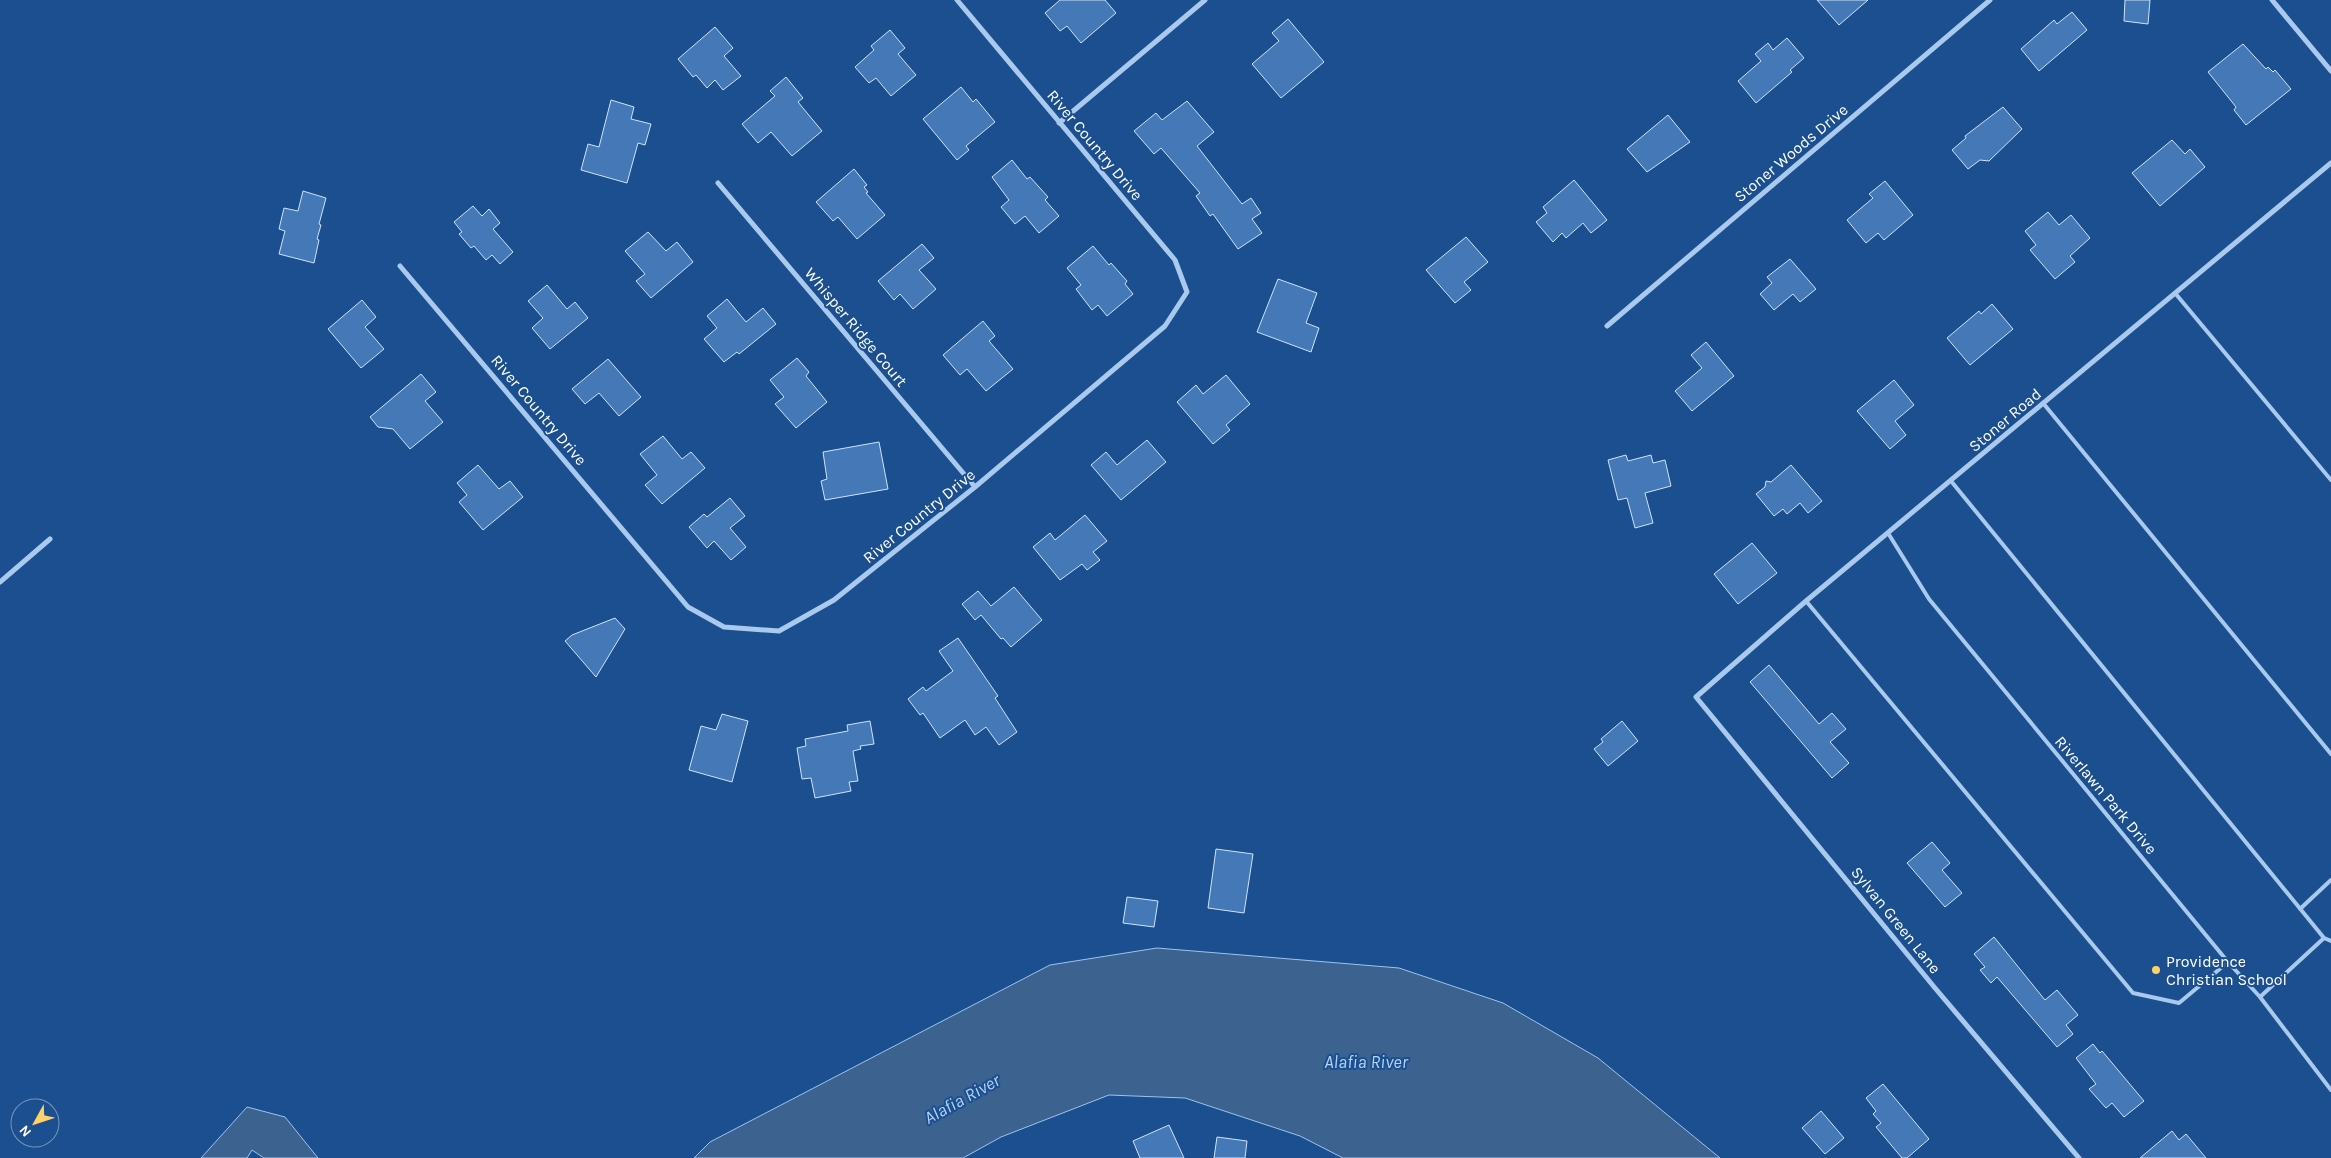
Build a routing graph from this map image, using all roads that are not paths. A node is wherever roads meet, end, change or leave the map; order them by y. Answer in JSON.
{"nodes":[{"id":1,"x":957,"y":0,"type":"edge"},
{"id":2,"x":1205,"y":0,"type":"edge"},
{"id":3,"x":1990,"y":0,"type":"edge"},
{"id":4,"x":2272,"y":0,"type":"edge"},
{"id":5,"x":2331,"y":71,"type":"edge"},
{"id":6,"x":1060,"y":123,"type":"junction"},
{"id":7,"x":2331,"y":163,"type":"edge"},
{"id":8,"x":718,"y":183,"type":"dead end"},
{"id":9,"x":400,"y":266,"type":"dead end"},
{"id":10,"x":2175,"y":293,"type":"junction"},
{"id":11,"x":1607,"y":326,"type":"dead end"},
{"id":12,"x":2043,"y":403,"type":"junction"},
{"id":13,"x":2331,"y":480,"type":"edge"},
{"id":14,"x":1951,"y":481,"type":"junction"},
{"id":15,"x":975,"y":487,"type":"junction"},
{"id":16,"x":1888,"y":533,"type":"junction"},
{"id":17,"x":50,"y":539,"type":"dead end"},
{"id":18,"x":0,"y":582,"type":"edge"},
{"id":19,"x":1806,"y":601,"type":"junction"},
{"id":20,"x":1696,"y":696,"type":"joint"},
{"id":21,"x":2331,"y":754,"type":"edge"},
{"id":22,"x":2331,"y":880,"type":"edge"},
{"id":23,"x":2300,"y":909,"type":"junction"},
{"id":24,"x":2324,"y":938,"type":"junction"},
{"id":25,"x":2331,"y":941,"type":"edge"},
{"id":26,"x":2228,"y":962,"type":"junction"},
{"id":27,"x":2260,"y":997,"type":"junction"},
{"id":28,"x":2331,"y":1090,"type":"edge"},
{"id":29,"x":2079,"y":1158,"type":"edge"}],
"edges":[{"from":1,"to":6,"type":"street","name":"River Country Drive"},
{"from":2,"to":6,"type":"street"},
{"from":3,"to":11,"type":"street","name":"Stoner Woods Drive"},
{"from":4,"to":5,"type":"street"},
{"from":6,"to":15,"type":"street","name":"River Country Drive"},
{"from":7,"to":10,"type":"street","name":"Stoner Road"},
{"from":8,"to":15,"type":"street","name":"Whisper Ridge Court"},
{"from":9,"to":15,"type":"street","name":"River Country Drive"},
{"from":10,"to":12,"type":"street","name":"Stoner Road"},
{"from":10,"to":13,"type":"lane"},
{"from":12,"to":14,"type":"street","name":"Stoner Road"},
{"from":12,"to":21,"type":"lane"},
{"from":14,"to":16,"type":"street","name":"Stoner Road"},
{"from":14,"to":23,"type":"lane"},
{"from":16,"to":19,"type":"street","name":"Stoner Road"},
{"from":16,"to":26,"type":"lane","name":"Riverlawn Park Drive"},
{"from":17,"to":18,"type":"street"},
{"from":19,"to":20,"type":"street","name":"Stoner Road"},
{"from":19,"to":26,"type":"lane"},
{"from":20,"to":29,"type":"street","name":"Sylvan Green Lane"},
{"from":22,"to":23,"type":"lane"},
{"from":23,"to":24,"type":"lane"},
{"from":24,"to":25,"type":"lane"},
{"from":24,"to":27,"type":"lane"},
{"from":26,"to":27,"type":"lane","name":"Riverlawn Park Drive"},
{"from":27,"to":28,"type":"lane","name":"Riverlawn Park Drive"}]}
